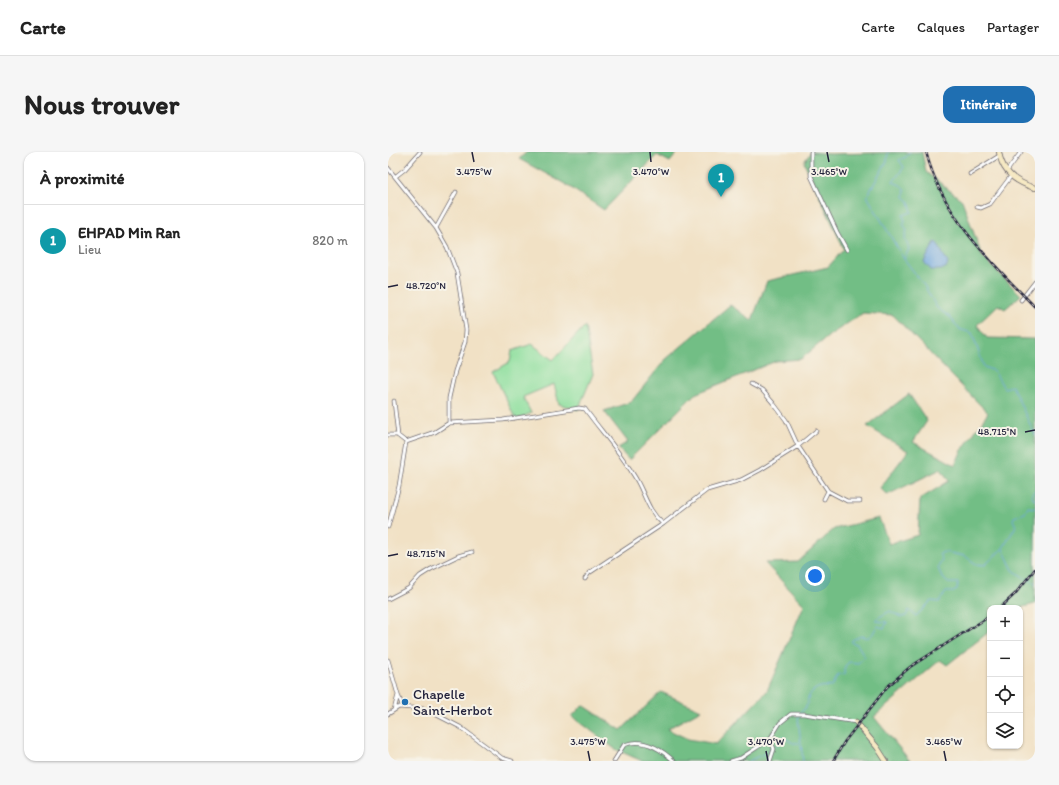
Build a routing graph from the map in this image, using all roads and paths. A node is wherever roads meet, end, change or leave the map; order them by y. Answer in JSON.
{"nodes":[{"id":1,"x":420,"y":152,"type":"edge"},
{"id":2,"x":811,"y":152,"type":"edge"},
{"id":3,"x":1021,"y":152,"type":"edge"},
{"id":4,"x":999,"y":154,"type":"edge"},
{"id":5,"x":388,"y":168,"type":"edge"},
{"id":6,"x":1007,"y":171,"type":"junction"},
{"id":7,"x":970,"y":174,"type":"dead end"},
{"id":8,"x":396,"y":176,"type":"junction"},
{"id":9,"x":1011,"y":176,"type":"junction"},
{"id":10,"x":1035,"y":188,"type":"edge"},
{"id":11,"x":456,"y":192,"type":"dead end"},
{"id":12,"x":977,"y":207,"type":"dead end"},
{"id":13,"x":436,"y":228,"type":"junction"},
{"id":14,"x":847,"y":250,"type":"dead end"},
{"id":15,"x":1035,"y":282,"type":"edge"},
{"id":16,"x":1021,"y":300,"type":"dead end"},
{"id":17,"x":751,"y":384,"type":"dead end"},
{"id":18,"x":394,"y":401,"type":"dead end"},
{"id":19,"x":448,"y":423,"type":"junction"},
{"id":20,"x":816,"y":431,"type":"dead end"},
{"id":21,"x":388,"y":435,"type":"edge"},
{"id":22,"x":398,"y":436,"type":"junction"},
{"id":23,"x":406,"y":442,"type":"junction"},
{"id":24,"x":798,"y":446,"type":"junction"},
{"id":25,"x":828,"y":491,"type":"junction"},
{"id":26,"x":824,"y":499,"type":"dead end"},
{"id":27,"x":860,"y":501,"type":"dead end"},
{"id":28,"x":663,"y":524,"type":"junction"},
{"id":29,"x":388,"y":527,"type":"edge"},
{"id":30,"x":472,"y":552,"type":"dead end"},
{"id":31,"x":585,"y":579,"type":"dead end"},
{"id":32,"x":388,"y":599,"type":"edge"},
{"id":33,"x":388,"y":660,"type":"edge"},
{"id":34,"x":398,"y":695,"type":"junction"},
{"id":35,"x":401,"y":707,"type":"junction"},
{"id":36,"x":394,"y":710,"type":"junction"},
{"id":37,"x":388,"y":714,"type":"edge"},
{"id":38,"x":856,"y":722,"type":"joint"},
{"id":39,"x":770,"y":739,"type":"junction"},
{"id":40,"x":512,"y":761,"type":"edge"},
{"id":41,"x":614,"y":761,"type":"edge"},
{"id":42,"x":674,"y":761,"type":"edge"},
{"id":43,"x":731,"y":761,"type":"edge"},
{"id":44,"x":770,"y":761,"type":"edge"},
{"id":45,"x":886,"y":761,"type":"edge"}],
"edges":[{"from":1,"to":8,"type":"street"},
{"from":2,"to":14,"type":"street"},
{"from":3,"to":6,"type":"street"},
{"from":4,"to":6,"type":"main road"},
{"from":4,"to":7,"type":"street"},
{"from":5,"to":8,"type":"street"},
{"from":6,"to":9,"type":"main road"},
{"from":8,"to":13,"type":"street"},
{"from":9,"to":10,"type":"main road"},
{"from":9,"to":12,"type":"street"},
{"from":11,"to":13,"type":"street"},
{"from":13,"to":19,"type":"street"},
{"from":15,"to":16,"type":"street"},
{"from":17,"to":24,"type":"street"},
{"from":18,"to":22,"type":"street"},
{"from":19,"to":23,"type":"street"},
{"from":19,"to":28,"type":"street"},
{"from":20,"to":24,"type":"street"},
{"from":21,"to":22,"type":"street"},
{"from":22,"to":23,"type":"street"},
{"from":23,"to":29,"type":"street"},
{"from":24,"to":25,"type":"street"},
{"from":24,"to":28,"type":"street"},
{"from":25,"to":26,"type":"street"},
{"from":25,"to":27,"type":"street"},
{"from":28,"to":31,"type":"street"},
{"from":30,"to":32,"type":"street"},
{"from":33,"to":34,"type":"street"},
{"from":34,"to":35,"type":"street"},
{"from":34,"to":36,"type":"street"},
{"from":35,"to":36,"type":"street"},
{"from":35,"to":40,"type":"street"},
{"from":36,"to":37,"type":"street"},
{"from":38,"to":39,"type":"street"},
{"from":38,"to":45,"type":"main road"},
{"from":39,"to":43,"type":"street"},
{"from":39,"to":44,"type":"street"},
{"from":41,"to":42,"type":"street"}]}
